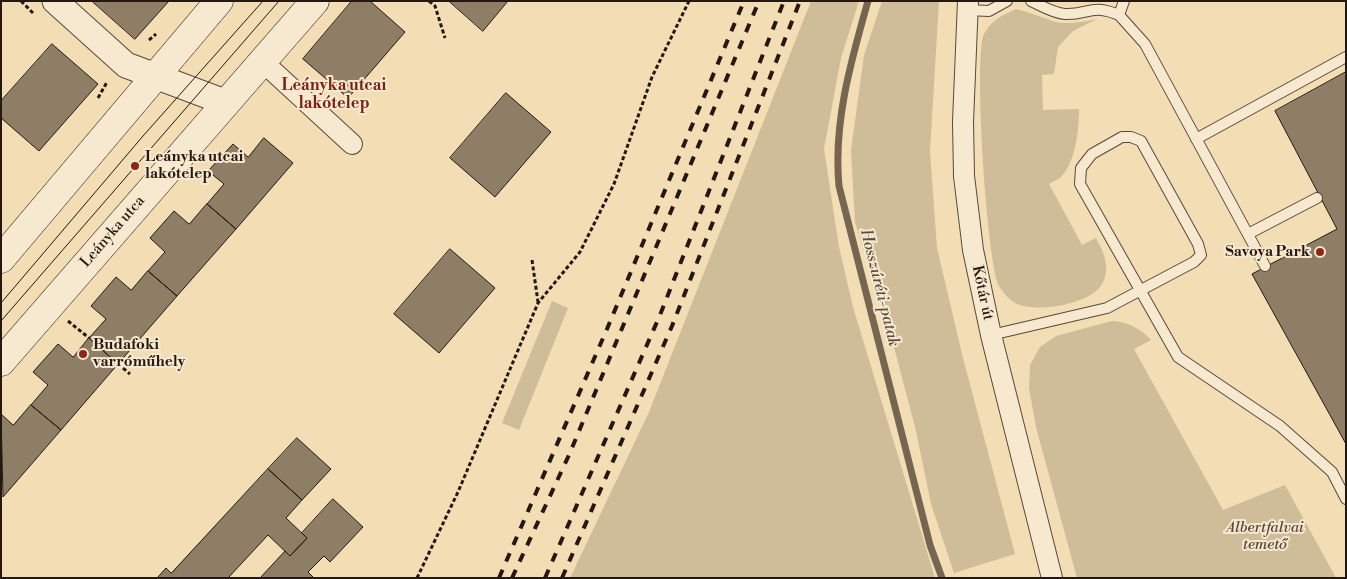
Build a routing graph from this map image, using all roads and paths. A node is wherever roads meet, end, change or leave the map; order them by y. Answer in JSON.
{"nodes":[{"id":1,"x":56,"y":1,"type":"edge"},
{"id":2,"x":220,"y":1,"type":"edge"},
{"id":3,"x":315,"y":1,"type":"edge"},
{"id":4,"x":429,"y":1,"type":"edge"},
{"id":5,"x":689,"y":1,"type":"edge"},
{"id":6,"x":1007,"y":1,"type":"edge"},
{"id":7,"x":1032,"y":1,"type":"edge"},
{"id":8,"x":1124,"y":1,"type":"edge"},
{"id":9,"x":968,"y":6,"type":"edge"},
{"id":10,"x":1118,"y":15,"type":"junction"},
{"id":11,"x":445,"y":38,"type":"dead end"},
{"id":12,"x":1346,"y":57,"type":"edge"},
{"id":13,"x":263,"y":62,"type":"junction"},
{"id":14,"x":156,"y":77,"type":"junction"},
{"id":15,"x":226,"y":103,"type":"junction"},
{"id":16,"x":1196,"y":139,"type":"junction"},
{"id":17,"x":352,"y":144,"type":"dead end"},
{"id":18,"x":1317,"y":198,"type":"dead end"},
{"id":19,"x":1248,"y":234,"type":"junction"},
{"id":20,"x":1,"y":259,"type":"edge"},
{"id":21,"x":532,"y":260,"type":"dead end"},
{"id":22,"x":1265,"y":266,"type":"dead end"},
{"id":23,"x":1140,"y":292,"type":"junction"},
{"id":24,"x":538,"y":303,"type":"junction"},
{"id":25,"x":64,"y":317,"type":"dead end"},
{"id":26,"x":991,"y":335,"type":"junction"},
{"id":27,"x":89,"y":338,"type":"dead end"},
{"id":28,"x":1,"y":362,"type":"edge"},
{"id":29,"x":118,"y":364,"type":"dead end"},
{"id":30,"x":130,"y":374,"type":"dead end"},
{"id":31,"x":1346,"y":499,"type":"edge"},
{"id":32,"x":417,"y":578,"type":"edge"},
{"id":33,"x":1052,"y":578,"type":"edge"}],
"edges":[{"from":1,"to":14,"type":"street"},
{"from":2,"to":14,"type":"main road"},
{"from":3,"to":13,"type":"main road","name":"Leányka utca"},
{"from":4,"to":11,"type":"path"},
{"from":5,"to":24,"type":"path"},
{"from":6,"to":9,"type":"lane"},
{"from":7,"to":10,"type":"lane"},
{"from":8,"to":10,"type":"lane"},
{"from":9,"to":26,"type":"street","name":"Kőtár út"},
{"from":10,"to":16,"type":"lane"},
{"from":12,"to":16,"type":"lane"},
{"from":13,"to":15,"type":"main road","name":"Leányka utca"},
{"from":13,"to":17,"type":"street"},
{"from":14,"to":15,"type":"street"},
{"from":14,"to":20,"type":"main road"},
{"from":15,"to":28,"type":"main road","name":"Leányka utca"},
{"from":16,"to":19,"type":"lane"},
{"from":18,"to":19,"type":"lane"},
{"from":19,"to":22,"type":"lane"},
{"from":21,"to":24,"type":"path"},
{"from":23,"to":23,"type":"lane"},
{"from":23,"to":26,"type":"lane"},
{"from":23,"to":31,"type":"lane"},
{"from":24,"to":32,"type":"path"},
{"from":25,"to":27,"type":"path"},
{"from":26,"to":33,"type":"street","name":"Kőtár út"},
{"from":29,"to":30,"type":"path"}]}
